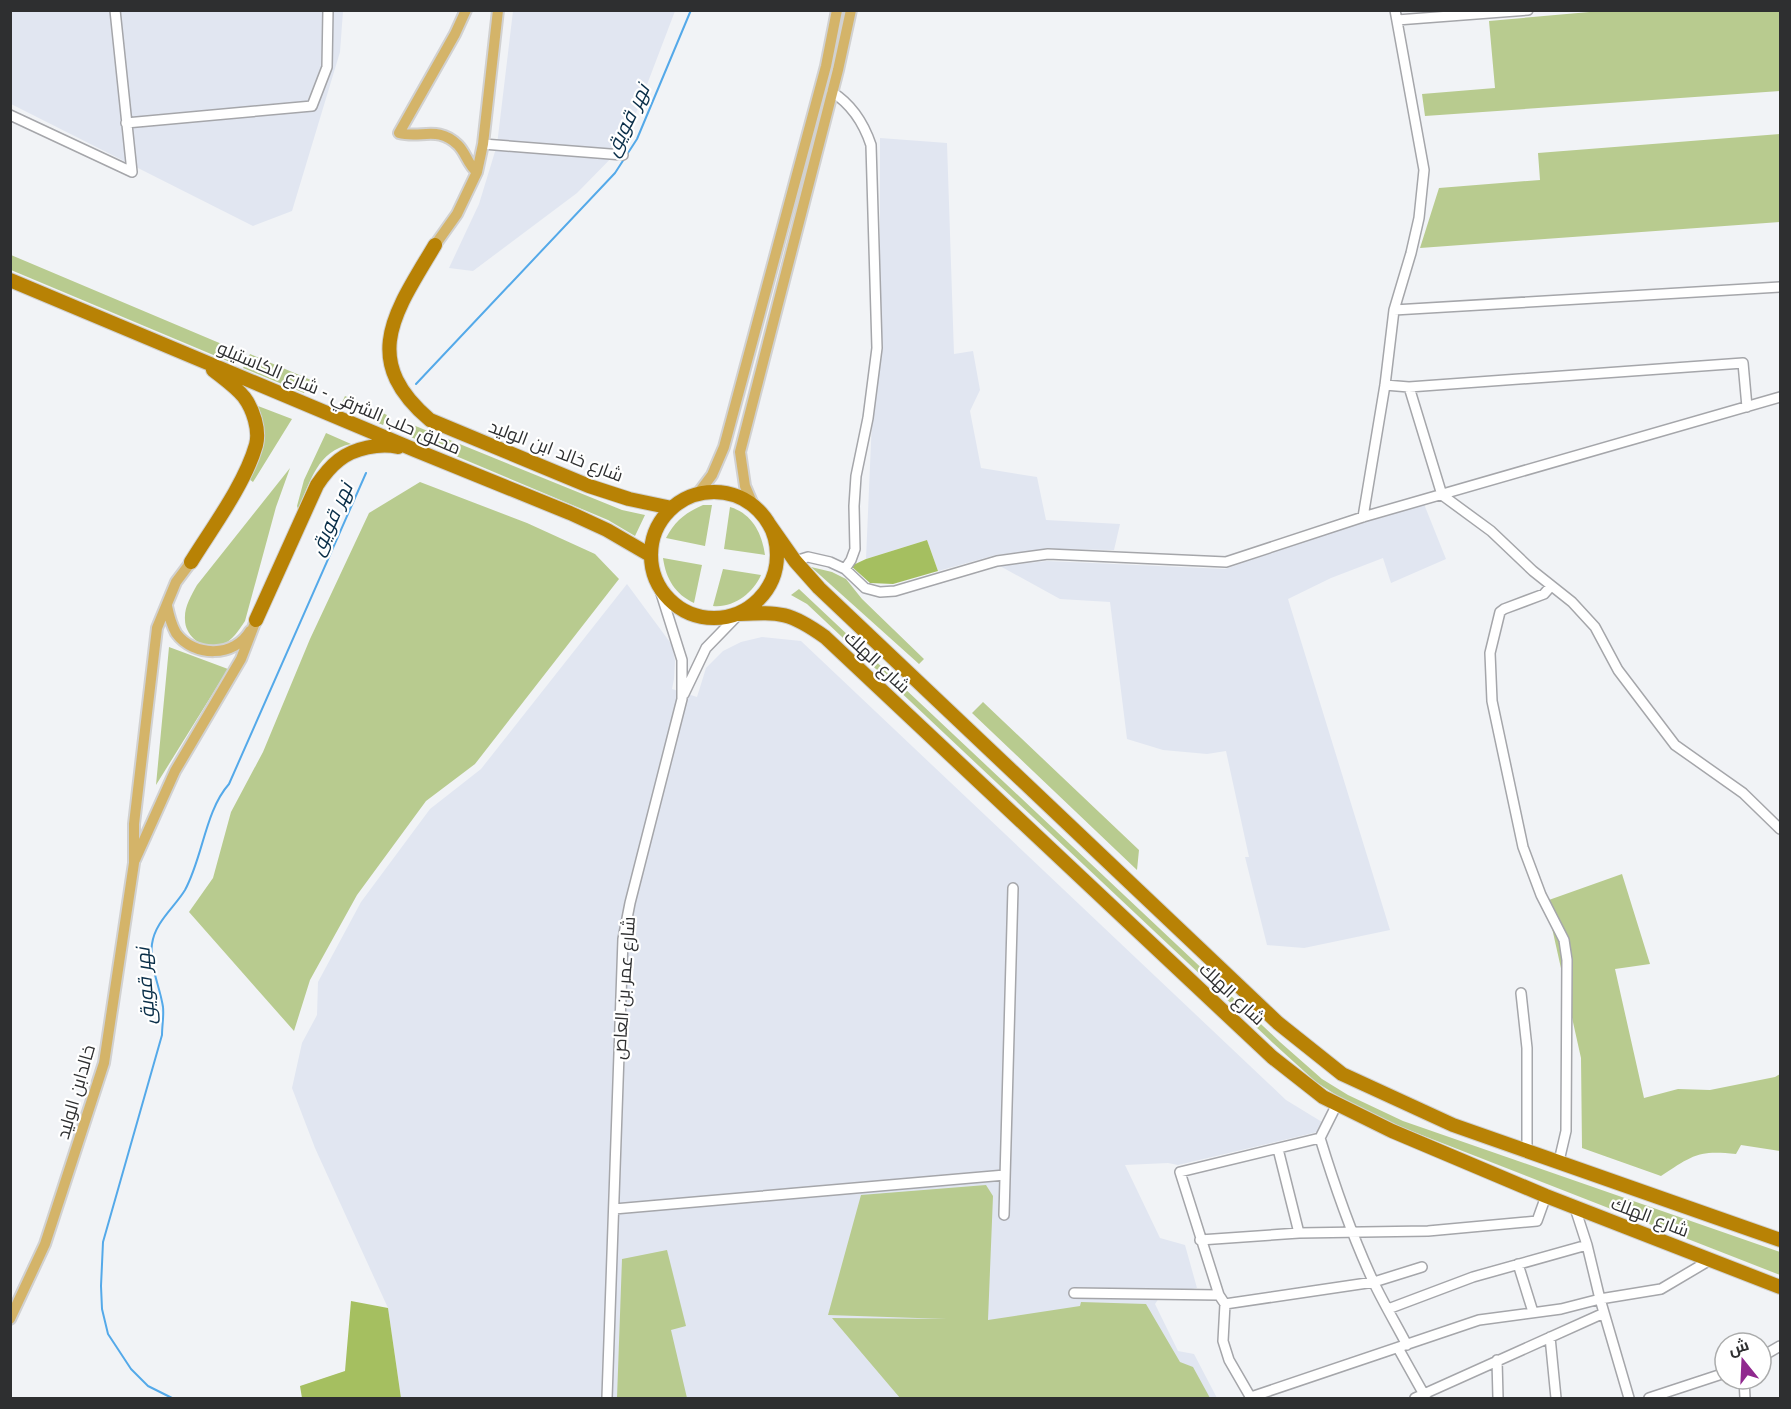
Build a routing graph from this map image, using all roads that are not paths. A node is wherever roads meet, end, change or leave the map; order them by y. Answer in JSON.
{"nodes":[{"id":1,"x":115,"y":10,"type":"edge"},
{"id":2,"x":328,"y":10,"type":"edge"},
{"id":3,"x":466,"y":10,"type":"edge"},
{"id":4,"x":498,"y":10,"type":"edge"},
{"id":5,"x":837,"y":10,"type":"edge"},
{"id":6,"x":850,"y":10,"type":"edge"},
{"id":7,"x":1528,"y":10,"type":"edge"},
{"id":8,"x":1396,"y":15,"type":"edge"},
{"id":9,"x":832,"y":92,"type":"junction"},
{"id":10,"x":11,"y":114,"type":"edge"},
{"id":11,"x":126,"y":123,"type":"junction"},
{"id":12,"x":483,"y":144,"type":"junction"},
{"id":13,"x":623,"y":155,"type":"dead end"},
{"id":14,"x":477,"y":172,"type":"junction"},
{"id":15,"x":435,"y":245,"type":"joint"},
{"id":16,"x":10,"y":280,"type":"edge"},
{"id":17,"x":1780,"y":287,"type":"edge"},
{"id":18,"x":1394,"y":310,"type":"junction"},
{"id":19,"x":202,"y":360,"type":"junction"},
{"id":20,"x":1386,"y":385,"type":"junction"},
{"id":21,"x":1409,"y":387,"type":"junction"},
{"id":22,"x":1780,"y":397,"type":"edge"},
{"id":23,"x":1747,"y":407,"type":"junction"},
{"id":24,"x":415,"y":450,"type":"junction"},
{"id":25,"x":697,"y":495,"type":"junction"},
{"id":26,"x":1442,"y":495,"type":"junction"},
{"id":27,"x":754,"y":507,"type":"junction"},
{"id":28,"x":672,"y":508,"type":"junction"},
{"id":29,"x":1363,"y":517,"type":"junction"},
{"id":30,"x":769,"y":524,"type":"junction"},
{"id":31,"x":650,"y":555,"type":"junction"},
{"id":32,"x":795,"y":561,"type":"junction"},
{"id":33,"x":191,"y":562,"type":"joint"},
{"id":34,"x":845,"y":569,"type":"junction"},
{"id":35,"x":1551,"y":586,"type":"junction"},
{"id":36,"x":659,"y":587,"type":"junction"},
{"id":37,"x":167,"y":604,"type":"junction"},
{"id":38,"x":739,"y":614,"type":"junction"},
{"id":39,"x":256,"y":620,"type":"junction"},
{"id":40,"x":682,"y":699,"type":"junction"},
{"id":41,"x":1778,"y":824,"type":"edge"},
{"id":42,"x":134,"y":863,"type":"junction"},
{"id":43,"x":1014,"y":888,"type":"dead end"},
{"id":44,"x":1521,"y":993,"type":"dead end"},
{"id":45,"x":1337,"y":1104,"type":"junction"},
{"id":46,"x":1320,"y":1138,"type":"junction"},
{"id":47,"x":1278,"y":1149,"type":"junction"},
{"id":48,"x":1527,"y":1150,"type":"junction"},
{"id":49,"x":1560,"y":1161,"type":"junction"},
{"id":50,"x":1005,"y":1175,"type":"junction"},
{"id":51,"x":1546,"y":1196,"type":"junction"},
{"id":52,"x":1575,"y":1208,"type":"junction"},
{"id":53,"x":614,"y":1209,"type":"junction"},
{"id":54,"x":1004,"y":1215,"type":"dead end"},
{"id":55,"x":1299,"y":1233,"type":"junction"},
{"id":56,"x":1353,"y":1233,"type":"junction"},
{"id":57,"x":1200,"y":1240,"type":"junction"},
{"id":58,"x":1780,"y":1240,"type":"edge"},
{"id":59,"x":1587,"y":1245,"type":"junction"},
{"id":60,"x":1710,"y":1260,"type":"junction"},
{"id":61,"x":1518,"y":1264,"type":"junction"},
{"id":62,"x":1422,"y":1267,"type":"dead end"},
{"id":63,"x":1374,"y":1282,"type":"junction"},
{"id":64,"x":1780,"y":1287,"type":"edge"},
{"id":65,"x":1074,"y":1293,"type":"dead end"},
{"id":66,"x":1219,"y":1295,"type":"junction"},
{"id":67,"x":1600,"y":1299,"type":"junction"},
{"id":68,"x":1225,"y":1304,"type":"junction"},
{"id":69,"x":1388,"y":1309,"type":"junction"},
{"id":70,"x":1533,"y":1312,"type":"junction"},
{"id":71,"x":1604,"y":1313,"type":"junction"},
{"id":72,"x":10,"y":1319,"type":"edge"},
{"id":73,"x":1550,"y":1337,"type":"junction"},
{"id":74,"x":1403,"y":1346,"type":"junction"},
{"id":75,"x":1497,"y":1360,"type":"junction"},
{"id":76,"x":1713,"y":1377,"type":"edge"},
{"id":77,"x":1422,"y":1397,"type":"edge"},
{"id":78,"x":607,"y":1398,"type":"edge"},
{"id":79,"x":1251,"y":1398,"type":"edge"},
{"id":80,"x":1498,"y":1398,"type":"edge"},
{"id":81,"x":1556,"y":1398,"type":"edge"},
{"id":82,"x":1629,"y":1398,"type":"edge"},
{"id":83,"x":1648,"y":1398,"type":"edge"}],
"edges":[{"from":1,"to":11,"type":"street"},
{"from":2,"to":11,"type":"street"},
{"from":3,"to":14,"type":"main road"},
{"from":4,"to":12,"type":"main road"},
{"from":5,"to":25,"type":"main road"},
{"from":6,"to":9,"type":"main road"},
{"from":7,"to":8,"type":"street"},
{"from":8,"to":18,"type":"street"},
{"from":9,"to":27,"type":"main road"},
{"from":9,"to":34,"type":"street"},
{"from":10,"to":11,"type":"street"},
{"from":12,"to":13,"type":"street"},
{"from":12,"to":14,"type":"main road"},
{"from":14,"to":15,"type":"main road"},
{"from":15,"to":28,"type":"highway","name":"شارع خالد ابن الوليد"},
{"from":16,"to":19,"type":"highway","name":"محلق حلب الشرقي - شارع الكاستيلو"},
{"from":17,"to":18,"type":"street"},
{"from":18,"to":20,"type":"street"},
{"from":19,"to":24,"type":"highway","name":"محلق حلب الشرقي - شارع الكاستيلو"},
{"from":19,"to":33,"type":"highway"},
{"from":20,"to":21,"type":"street"},
{"from":20,"to":29,"type":"street"},
{"from":21,"to":23,"type":"street"},
{"from":21,"to":26,"type":"street"},
{"from":22,"to":23,"type":"street"},
{"from":23,"to":26,"type":"street"},
{"from":24,"to":31,"type":"highway","name":"محلق حلب الشرقي - شارع الكاستيلو"},
{"from":24,"to":39,"type":"highway"},
{"from":25,"to":27,"type":"highway"},
{"from":25,"to":28,"type":"highway"},
{"from":26,"to":29,"type":"street"},
{"from":26,"to":35,"type":"street"},
{"from":27,"to":30,"type":"highway"},
{"from":28,"to":31,"type":"highway"},
{"from":29,"to":34,"type":"street"},
{"from":30,"to":32,"type":"highway","name":"شارع الهلك"},
{"from":30,"to":38,"type":"highway"},
{"from":31,"to":36,"type":"highway"},
{"from":32,"to":34,"type":"street"},
{"from":32,"to":48,"type":"highway","name":"شارع الهلك"},
{"from":33,"to":37,"type":"main road"},
{"from":35,"to":41,"type":"street"},
{"from":35,"to":49,"type":"street"},
{"from":36,"to":38,"type":"highway"},
{"from":36,"to":40,"type":"street","name":"شارع عمر بن العاص"},
{"from":37,"to":39,"type":"main road"},
{"from":37,"to":42,"type":"main road"},
{"from":38,"to":40,"type":"street"},
{"from":38,"to":45,"type":"highway","name":"شارع الهلك"},
{"from":39,"to":42,"type":"main road"},
{"from":40,"to":53,"type":"street","name":"شارع عمر بن العاص"},
{"from":42,"to":72,"type":"main road","name":"خالدابن الوليد"},
{"from":43,"to":50,"type":"street"},
{"from":44,"to":48,"type":"street"},
{"from":45,"to":46,"type":"street"},
{"from":45,"to":51,"type":"highway","name":"شارع الهلك"},
{"from":46,"to":47,"type":"street"},
{"from":46,"to":56,"type":"street"},
{"from":47,"to":55,"type":"street"},
{"from":47,"to":57,"type":"street"},
{"from":48,"to":49,"type":"highway","name":"شارع الهلك"},
{"from":49,"to":58,"type":"highway","name":"شارع الهلك"},
{"from":50,"to":53,"type":"street"},
{"from":50,"to":54,"type":"street"},
{"from":51,"to":52,"type":"highway","name":"شارع الهلك"},
{"from":51,"to":56,"type":"street"},
{"from":52,"to":59,"type":"street"},
{"from":52,"to":60,"type":"highway","name":"شارع الهلك"},
{"from":53,"to":78,"type":"street","name":"شارع عمر بن العاص"},
{"from":55,"to":56,"type":"street"},
{"from":55,"to":57,"type":"street"},
{"from":56,"to":63,"type":"street"},
{"from":57,"to":66,"type":"street"},
{"from":59,"to":61,"type":"street"},
{"from":59,"to":67,"type":"street"},
{"from":60,"to":64,"type":"highway","name":"شارع الهلك"},
{"from":60,"to":67,"type":"street"},
{"from":61,"to":69,"type":"street"},
{"from":61,"to":70,"type":"street"},
{"from":62,"to":63,"type":"street"},
{"from":63,"to":68,"type":"street"},
{"from":63,"to":69,"type":"street"},
{"from":65,"to":66,"type":"street"},
{"from":66,"to":68,"type":"street"},
{"from":67,"to":70,"type":"street"},
{"from":67,"to":71,"type":"street"},
{"from":68,"to":79,"type":"street"},
{"from":69,"to":74,"type":"street"},
{"from":70,"to":74,"type":"street"},
{"from":71,"to":73,"type":"street"},
{"from":71,"to":82,"type":"street"},
{"from":73,"to":75,"type":"street"},
{"from":73,"to":81,"type":"street"},
{"from":74,"to":77,"type":"street"},
{"from":74,"to":79,"type":"street"},
{"from":75,"to":77,"type":"street"},
{"from":75,"to":80,"type":"street"},
{"from":76,"to":83,"type":"street"}]}
